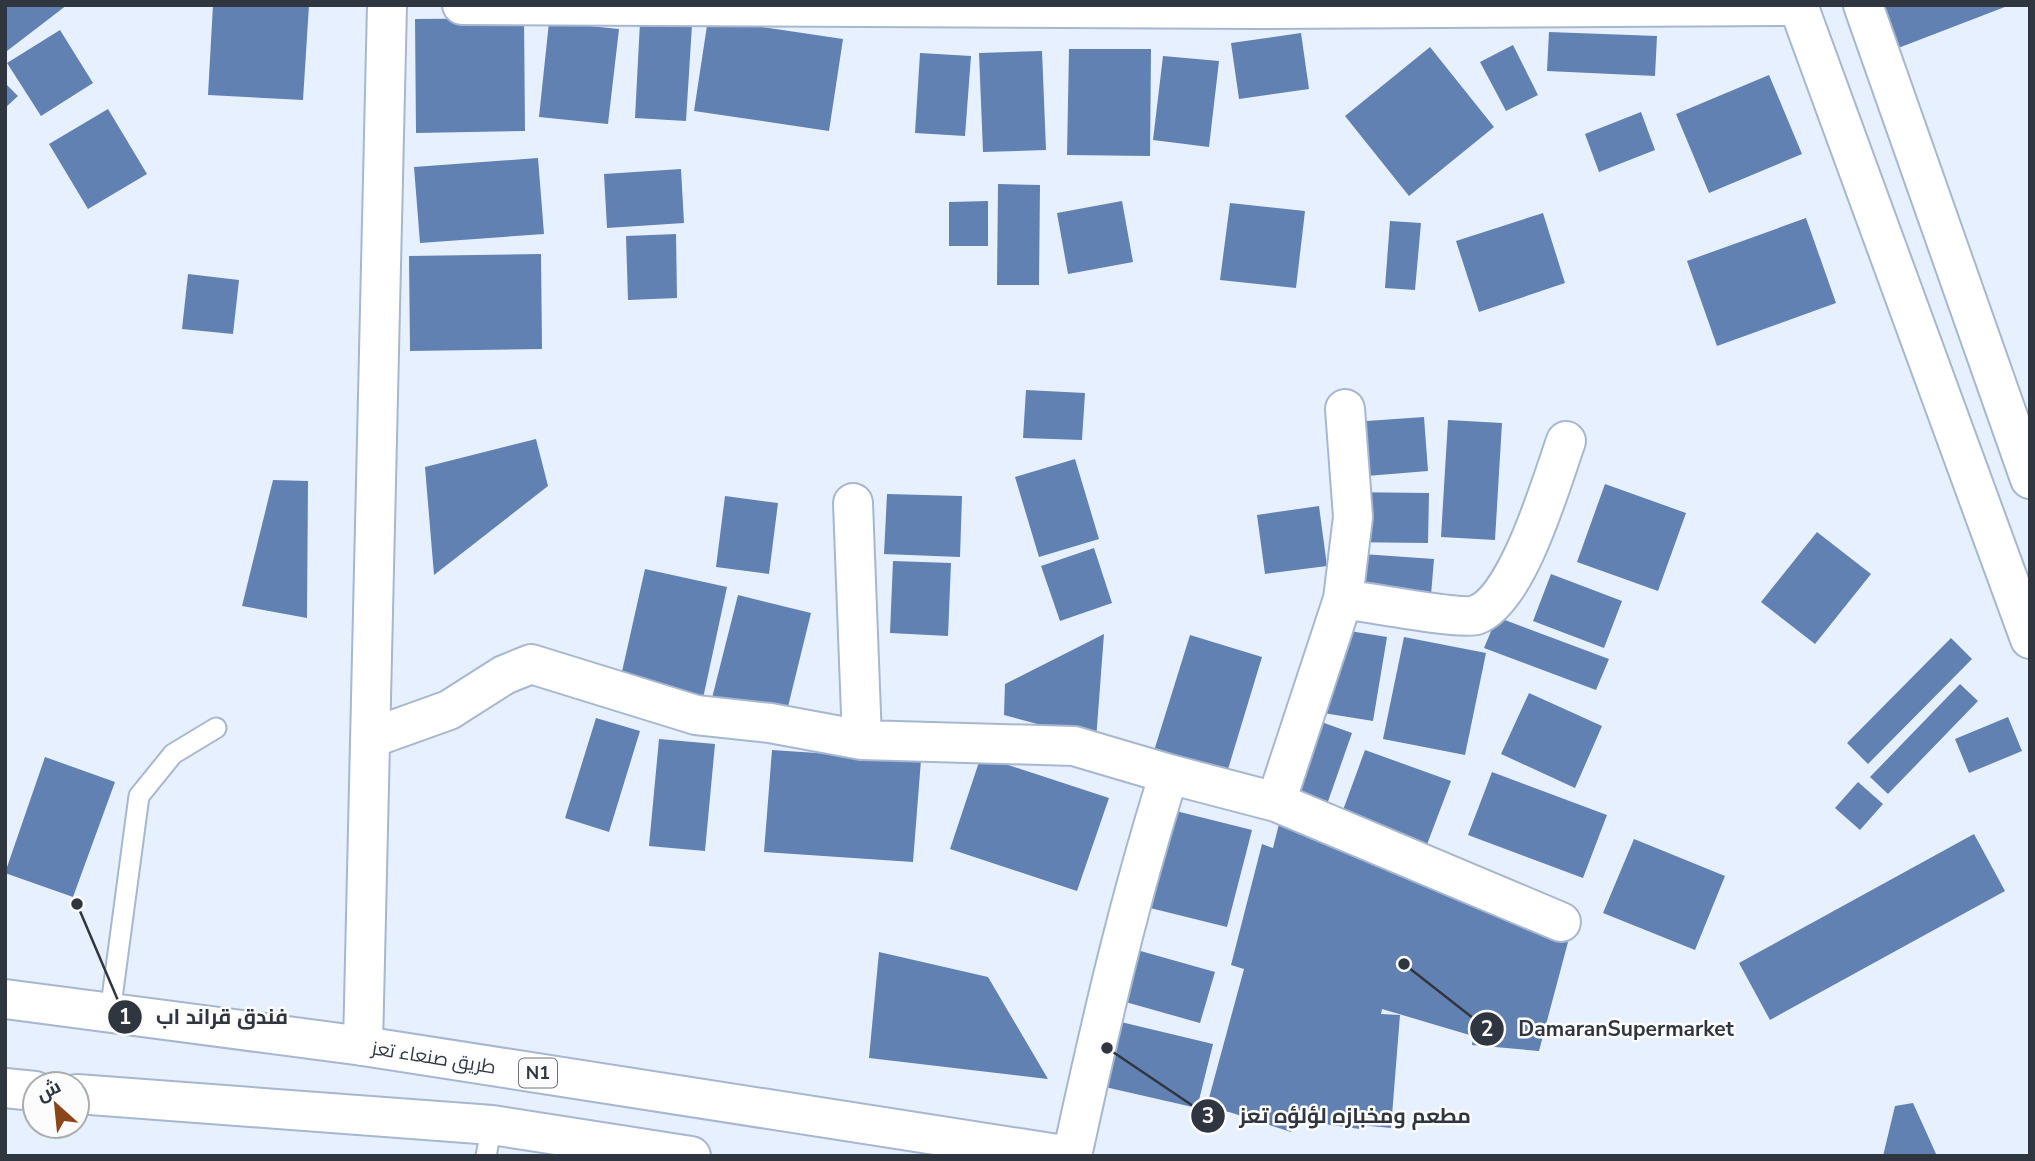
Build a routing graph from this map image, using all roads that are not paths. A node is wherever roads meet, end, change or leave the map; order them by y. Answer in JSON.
{"nodes":[{"id":1,"x":387,"y":5,"type":"edge"},
{"id":2,"x":462,"y":5,"type":"edge"},
{"id":3,"x":1863,"y":5,"type":"edge"},
{"id":4,"x":1798,"y":6,"type":"edge"},
{"id":5,"x":1253,"y":7,"type":"edge"},
{"id":6,"x":1345,"y":409,"type":"dead end"},
{"id":7,"x":1566,"y":441,"type":"dead end"},
{"id":8,"x":2030,"y":479,"type":"edge"},
{"id":9,"x":853,"y":503,"type":"dead end"},
{"id":10,"x":1343,"y":599,"type":"junction"},
{"id":11,"x":2030,"y":639,"type":"edge"},
{"id":12,"x":216,"y":728,"type":"dead end"},
{"id":13,"x":370,"y":738,"type":"junction"},
{"id":14,"x":862,"y":740,"type":"junction"},
{"id":15,"x":1169,"y":775,"type":"junction"},
{"id":16,"x":1276,"y":802,"type":"junction"},
{"id":17,"x":1561,"y":922,"type":"dead end"},
{"id":18,"x":5,"y":999,"type":"edge"},
{"id":19,"x":110,"y":1013,"type":"junction"},
{"id":20,"x":363,"y":1046,"type":"junction"},
{"id":21,"x":91,"y":1096,"type":"edge"},
{"id":22,"x":489,"y":1140,"type":"edge"},
{"id":23,"x":691,"y":1156,"type":"edge"},
{"id":24,"x":1071,"y":1156,"type":"edge"}],
"edges":[{"from":1,"to":13,"type":"main road"},
{"from":2,"to":5,"type":"main road"},
{"from":3,"to":8,"type":"main road"},
{"from":4,"to":5,"type":"main road"},
{"from":4,"to":11,"type":"main road"},
{"from":6,"to":10,"type":"main road"},
{"from":7,"to":10,"type":"main road"},
{"from":9,"to":14,"type":"main road"},
{"from":10,"to":16,"type":"main road"},
{"from":12,"to":19,"type":"lane"},
{"from":13,"to":14,"type":"main road"},
{"from":13,"to":20,"type":"main road"},
{"from":14,"to":15,"type":"main road"},
{"from":15,"to":16,"type":"main road"},
{"from":15,"to":24,"type":"main road"},
{"from":16,"to":17,"type":"main road"},
{"from":18,"to":19,"type":"main road","name":"طريق صنعاء تعز","number":"N1"},
{"from":19,"to":20,"type":"main road","name":"طريق صنعاء تعز","number":"N1"},
{"from":20,"to":24,"type":"main road","name":"طريق صنعاء تعز","number":"N1"},
{"from":21,"to":22,"type":"main road"},
{"from":22,"to":23,"type":"main road"}]}
